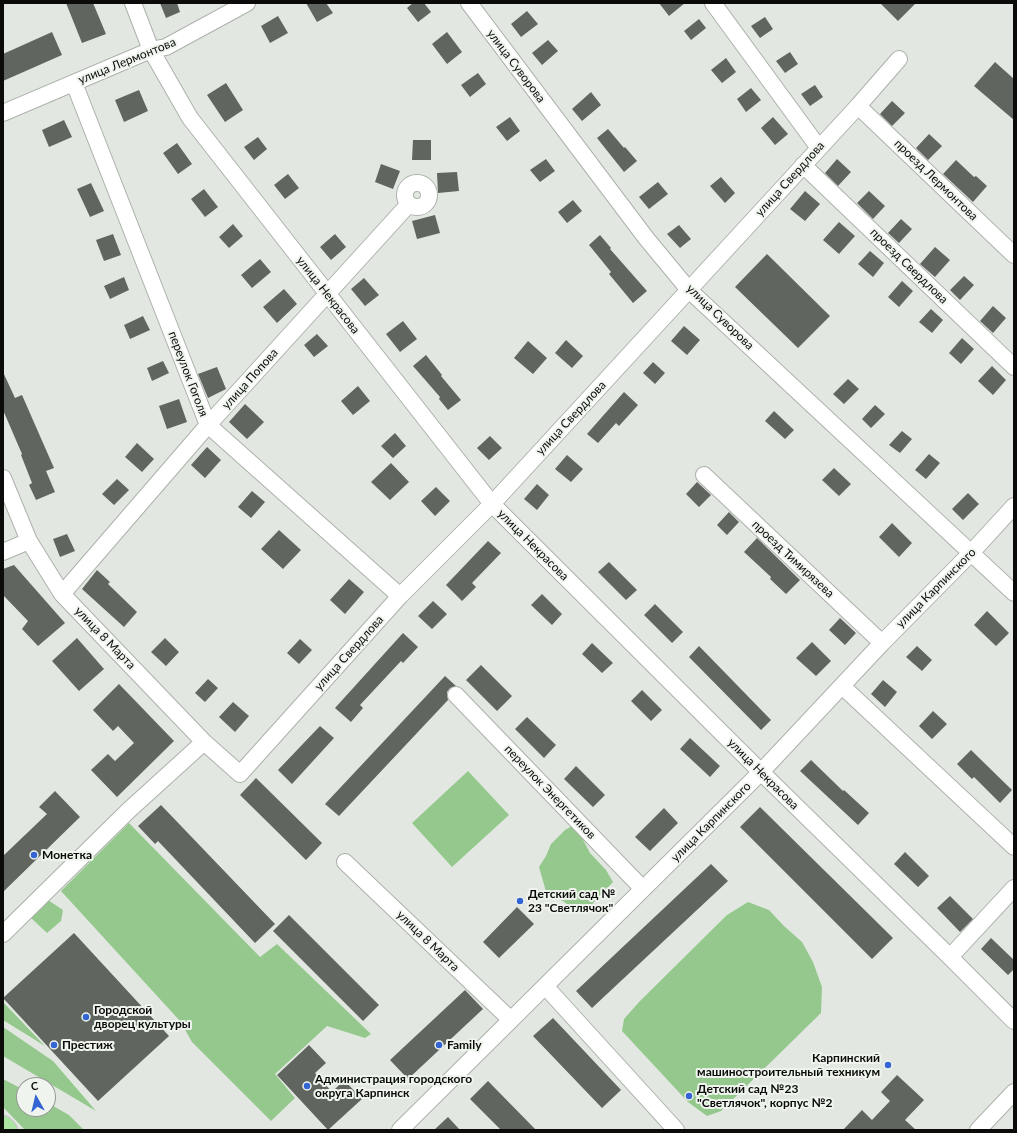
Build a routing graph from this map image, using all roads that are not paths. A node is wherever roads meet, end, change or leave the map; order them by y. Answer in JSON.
{"nodes":[{"id":1,"x":133,"y":3,"type":"edge"},
{"id":2,"x":247,"y":3,"type":"edge"},
{"id":3,"x":469,"y":3,"type":"edge"},
{"id":4,"x":714,"y":3,"type":"edge"},
{"id":5,"x":151,"y":50,"type":"junction"},
{"id":6,"x":900,"y":59,"type":"dead end"},
{"id":7,"x":74,"y":83,"type":"junction"},
{"id":8,"x":858,"y":106,"type":"junction"},
{"id":9,"x":3,"y":113,"type":"edge"},
{"id":10,"x":819,"y":148,"type":"junction"},
{"id":11,"x":803,"y":165,"type":"junction"},
{"id":12,"x":409,"y":204,"type":"dead end"},
{"id":13,"x":1014,"y":255,"type":"edge"},
{"id":14,"x":689,"y":290,"type":"junction"},
{"id":15,"x":327,"y":294,"type":"junction"},
{"id":16,"x":1014,"y":366,"type":"edge"},
{"id":17,"x":208,"y":425,"type":"junction"},
{"id":18,"x":704,"y":475,"type":"dead end"},
{"id":19,"x":3,"y":478,"type":"edge"},
{"id":20,"x":492,"y":504,"type":"junction"},
{"id":21,"x":1014,"y":506,"type":"edge"},
{"id":22,"x":30,"y":541,"type":"junction"},
{"id":23,"x":3,"y":552,"type":"edge"},
{"id":24,"x":971,"y":553,"type":"junction"},
{"id":25,"x":1014,"y":593,"type":"edge"},
{"id":26,"x":62,"y":594,"type":"junction"},
{"id":27,"x":400,"y":596,"type":"junction"},
{"id":28,"x":882,"y":643,"type":"junction"},
{"id":29,"x":842,"y":686,"type":"junction"},
{"id":30,"x":456,"y":695,"type":"dead end"},
{"id":31,"x":204,"y":742,"type":"junction"},
{"id":32,"x":760,"y":772,"type":"junction"},
{"id":33,"x":240,"y":774,"type":"joint"},
{"id":34,"x":1014,"y":847,"type":"edge"},
{"id":35,"x":346,"y":862,"type":"dead end"},
{"id":36,"x":1014,"y":888,"type":"edge"},
{"id":37,"x":643,"y":889,"type":"junction"},
{"id":38,"x":3,"y":934,"type":"edge"},
{"id":39,"x":950,"y":957,"type":"junction"},
{"id":40,"x":545,"y":986,"type":"junction"},
{"id":41,"x":511,"y":1020,"type":"junction"},
{"id":42,"x":1014,"y":1021,"type":"edge"},
{"id":43,"x":1014,"y":1092,"type":"edge"},
{"id":44,"x":3,"y":1126,"type":"edge"},
{"id":45,"x":7,"y":1130,"type":"edge"},
{"id":46,"x":400,"y":1130,"type":"edge"},
{"id":47,"x":676,"y":1130,"type":"edge"},
{"id":48,"x":978,"y":1130,"type":"edge"}],
"edges":[{"from":1,"to":5,"type":"street","name":"улица Некрасова"},
{"from":2,"to":5,"type":"street","name":"улица Лермонтова"},
{"from":3,"to":14,"type":"street","name":"улица Суворова"},
{"from":4,"to":10,"type":"street"},
{"from":5,"to":7,"type":"street","name":"улица Лермонтова"},
{"from":5,"to":15,"type":"street","name":"улица Некрасова"},
{"from":6,"to":8,"type":"street","name":"улица Свердлова"},
{"from":7,"to":9,"type":"street","name":"улица Лермонтова"},
{"from":7,"to":17,"type":"street","name":"переулок Гоголя"},
{"from":8,"to":10,"type":"street","name":"улица Свердлова"},
{"from":8,"to":13,"type":"street","name":"проезд Лермонтова"},
{"from":10,"to":11,"type":"street","name":"улица Свердлова"},
{"from":11,"to":14,"type":"street","name":"улица Свердлова"},
{"from":11,"to":16,"type":"street","name":"проезд Свердлова"},
{"from":12,"to":15,"type":"street","name":"улица Попова"},
{"from":14,"to":20,"type":"street","name":"улица Свердлова"},
{"from":14,"to":24,"type":"street","name":"улица Суворова"},
{"from":15,"to":17,"type":"street","name":"улица Попова"},
{"from":15,"to":20,"type":"street","name":"улица Некрасова"},
{"from":17,"to":26,"type":"street","name":"улица Попова"},
{"from":17,"to":27,"type":"street","name":"переулок Гоголя"},
{"from":18,"to":28,"type":"street","name":"проезд Тимирязева"},
{"from":19,"to":22,"type":"street","name":"улица 8 Марта"},
{"from":20,"to":27,"type":"street","name":"улица Свердлова"},
{"from":20,"to":32,"type":"street","name":"улица Некрасова"},
{"from":21,"to":24,"type":"street","name":"улица Карпинского"},
{"from":22,"to":23,"type":"street"},
{"from":22,"to":26,"type":"street","name":"улица 8 Марта"},
{"from":24,"to":25,"type":"street","name":"улица Суворова"},
{"from":24,"to":28,"type":"street","name":"улица Карпинского"},
{"from":26,"to":31,"type":"street","name":"улица 8 Марта"},
{"from":27,"to":33,"type":"street","name":"улица Свердлова"},
{"from":28,"to":29,"type":"street","name":"улица Карпинского"},
{"from":29,"to":32,"type":"street","name":"улица Карпинского"},
{"from":29,"to":34,"type":"street"},
{"from":30,"to":37,"type":"street","name":"переулок Энергетиков"},
{"from":31,"to":33,"type":"street","name":"улица 8 Марта"},
{"from":31,"to":38,"type":"street"},
{"from":32,"to":37,"type":"street","name":"улица Карпинского"},
{"from":32,"to":39,"type":"street","name":"улица Некрасова"},
{"from":35,"to":41,"type":"street","name":"улица 8 Марта"},
{"from":36,"to":39,"type":"street"},
{"from":37,"to":40,"type":"street","name":"улица Карпинского"},
{"from":39,"to":42,"type":"street","name":"улица Некрасова"},
{"from":40,"to":41,"type":"street","name":"улица Карпинского"},
{"from":40,"to":47,"type":"street"},
{"from":41,"to":46,"type":"street","name":"улица Карпинского"},
{"from":43,"to":48,"type":"street"},
{"from":44,"to":45,"type":"main road"}]}
